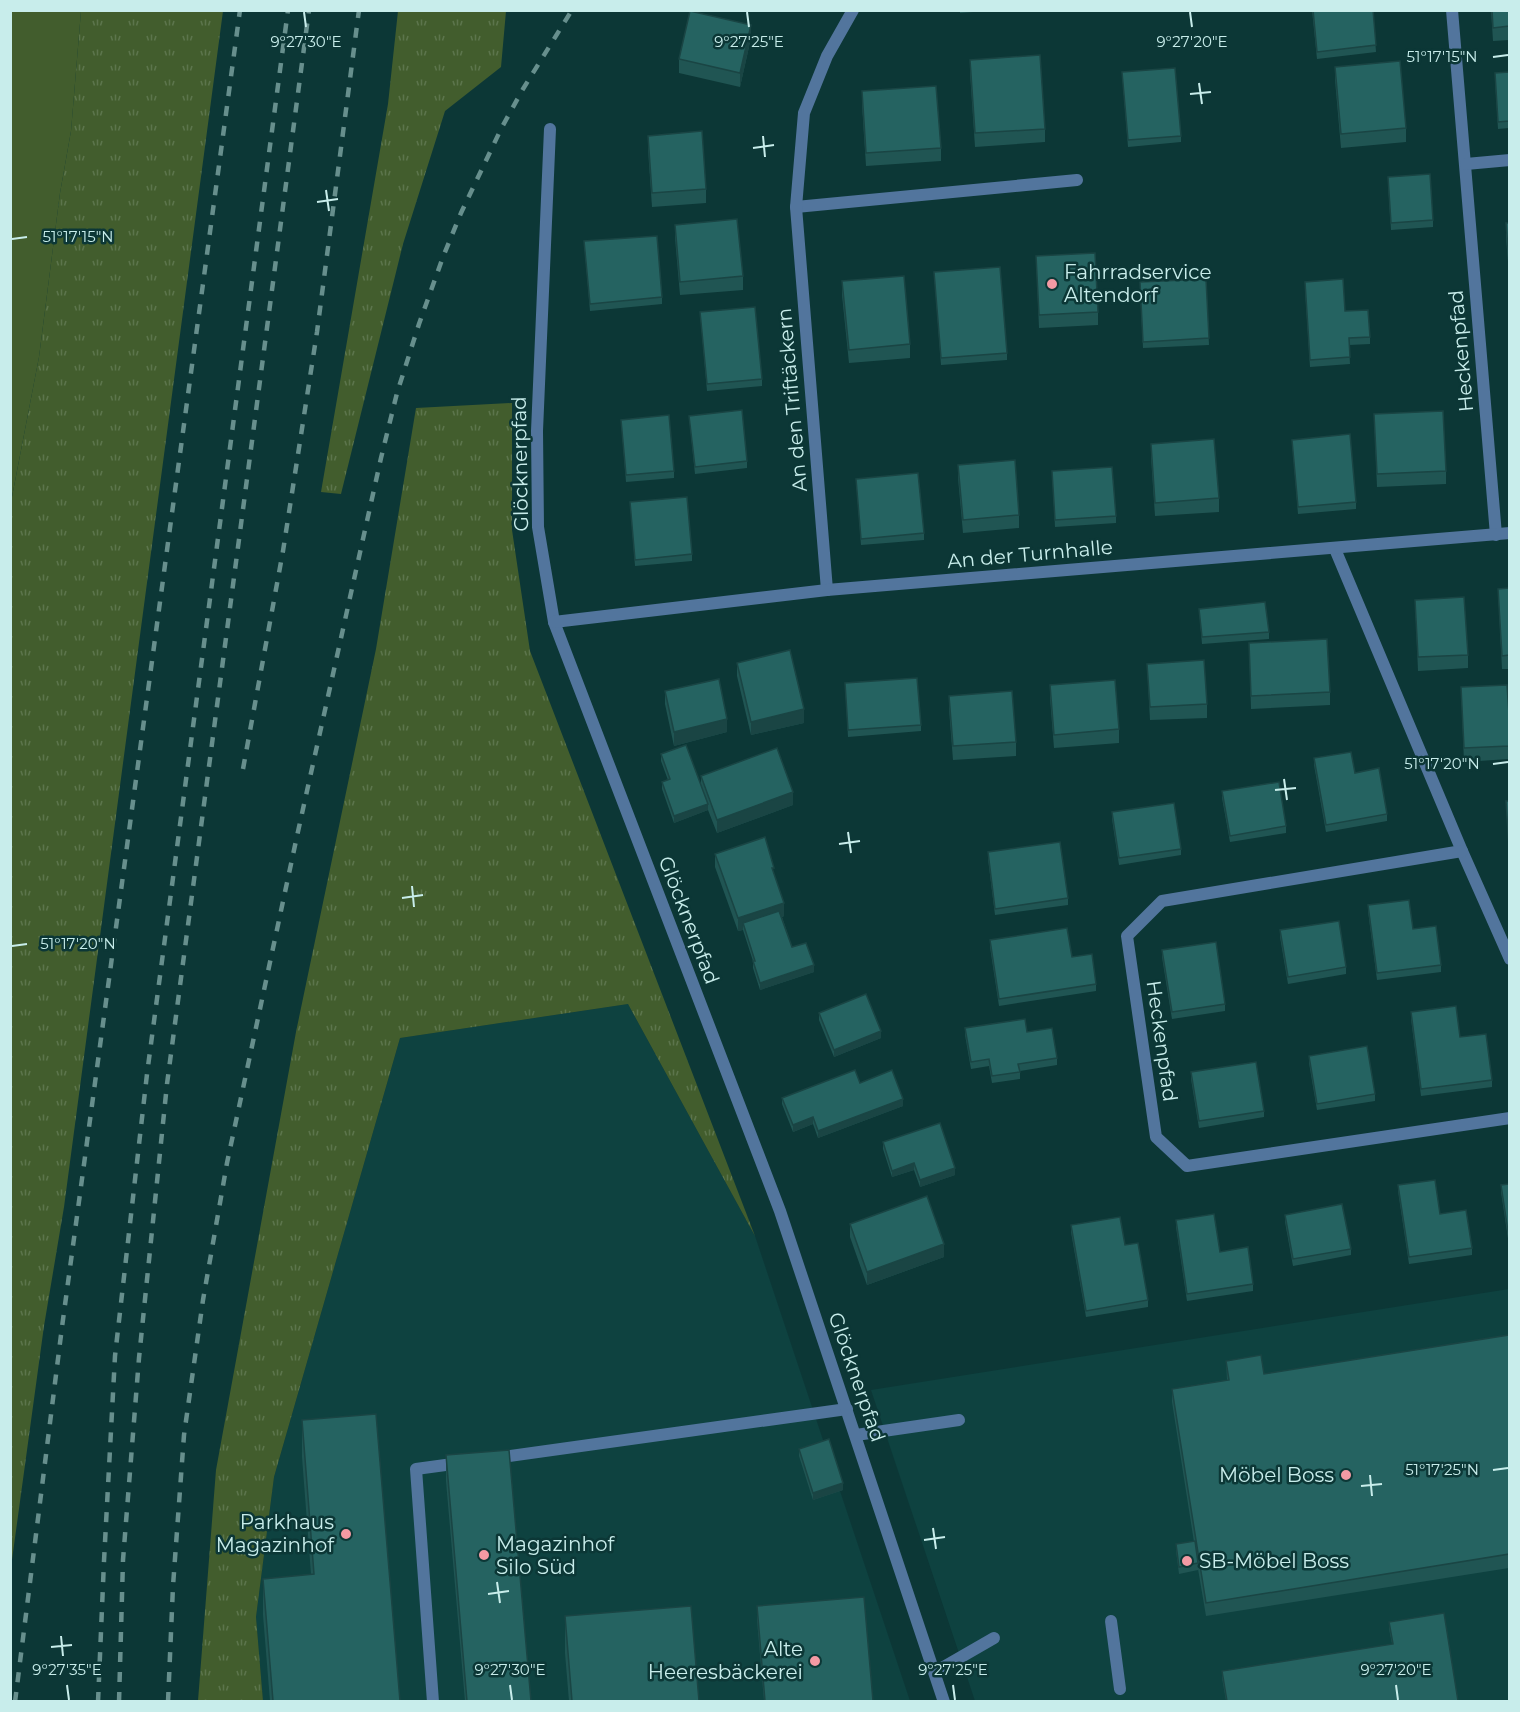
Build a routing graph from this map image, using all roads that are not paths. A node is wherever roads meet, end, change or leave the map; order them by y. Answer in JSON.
{"nodes":[{"id":1,"x":853,"y":10,"type":"edge"},
{"id":2,"x":1452,"y":10,"type":"edge"},
{"id":3,"x":550,"y":129,"type":"dead end"},
{"id":4,"x":1509,"y":160,"type":"edge"},
{"id":5,"x":1466,"y":164,"type":"junction"},
{"id":6,"x":1077,"y":180,"type":"dead end"},
{"id":7,"x":796,"y":207,"type":"junction"},
{"id":8,"x":1509,"y":533,"type":"edge"},
{"id":9,"x":1496,"y":535,"type":"junction"},
{"id":10,"x":1335,"y":549,"type":"junction"},
{"id":11,"x":827,"y":590,"type":"junction"},
{"id":12,"x":554,"y":622,"type":"junction"},
{"id":13,"x":1462,"y":851,"type":"junction"},
{"id":14,"x":1509,"y":959,"type":"edge"},
{"id":15,"x":1509,"y":1118,"type":"edge"},
{"id":16,"x":847,"y":1409,"type":"junction"},
{"id":17,"x":959,"y":1420,"type":"dead end"},
{"id":18,"x":856,"y":1435,"type":"junction"},
{"id":19,"x":1110,"y":1621,"type":"dead end"},
{"id":20,"x":994,"y":1638,"type":"dead end"},
{"id":21,"x":935,"y":1672,"type":"junction"},
{"id":22,"x":1120,"y":1689,"type":"dead end"},
{"id":23,"x":433,"y":1701,"type":"edge"},
{"id":24,"x":944,"y":1701,"type":"edge"}],
"edges":[{"from":1,"to":7,"type":"street","name":"An den Triftäckern"},
{"from":2,"to":5,"type":"street","name":"Heckenpfad"},
{"from":3,"to":12,"type":"street","name":"Glöcknerpfad"},
{"from":4,"to":5,"type":"street"},
{"from":5,"to":9,"type":"street","name":"Heckenpfad"},
{"from":6,"to":7,"type":"street"},
{"from":7,"to":11,"type":"street","name":"An den Triftäckern"},
{"from":8,"to":9,"type":"street","name":"An der Turnhalle"},
{"from":9,"to":10,"type":"street","name":"An der Turnhalle"},
{"from":10,"to":11,"type":"street","name":"An der Turnhalle"},
{"from":10,"to":13,"type":"street"},
{"from":11,"to":12,"type":"street","name":"An der Turnhalle"},
{"from":12,"to":16,"type":"street","name":"Glöcknerpfad"},
{"from":13,"to":14,"type":"street"},
{"from":13,"to":15,"type":"street","name":"Heckenpfad"},
{"from":16,"to":18,"type":"street","name":"Glöcknerpfad"},
{"from":16,"to":23,"type":"street"},
{"from":17,"to":18,"type":"street"},
{"from":18,"to":21,"type":"street","name":"Glöcknerpfad"},
{"from":19,"to":22,"type":"street"},
{"from":20,"to":21,"type":"street"},
{"from":21,"to":24,"type":"street","name":"Glöcknerpfad"}]}
